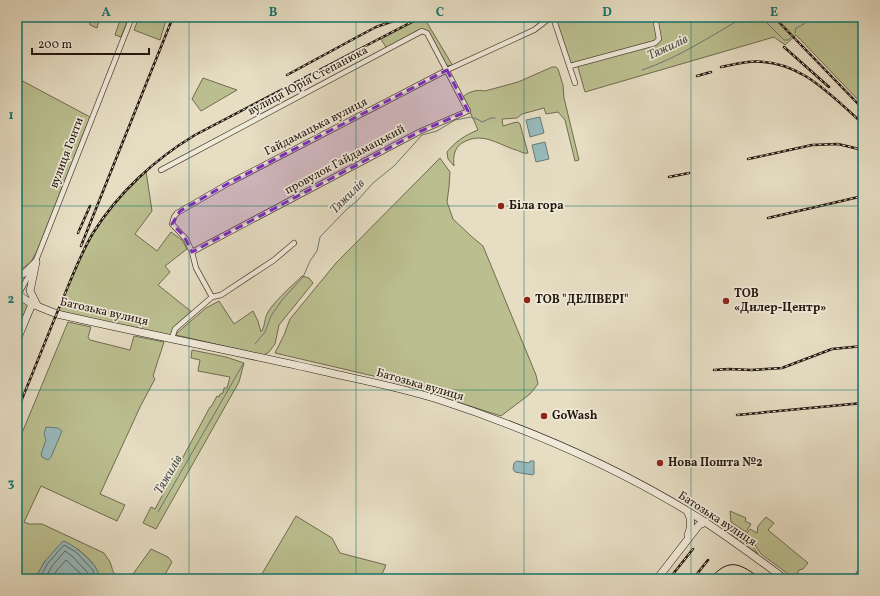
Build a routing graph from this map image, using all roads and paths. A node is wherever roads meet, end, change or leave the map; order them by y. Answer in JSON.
{"nodes":[{"id":1,"x":132,"y":17,"type":"edge"},
{"id":2,"x":552,"y":17,"type":"edge"},
{"id":3,"x":656,"y":17,"type":"edge"},
{"id":4,"x":570,"y":66,"type":"junction"},
{"id":5,"x":447,"y":70,"type":"junction"},
{"id":6,"x":575,"y":83,"type":"dead end"},
{"id":7,"x":161,"y":170,"type":"dead end"},
{"id":8,"x":294,"y":243,"type":"dead end"},
{"id":9,"x":192,"y":252,"type":"junction"},
{"id":10,"x":36,"y":262,"type":"junction"},
{"id":11,"x":17,"y":277,"type":"edge"},
{"id":12,"x":18,"y":294,"type":"edge"},
{"id":13,"x":212,"y":297,"type":"junction"},
{"id":14,"x":35,"y":305,"type":"junction"},
{"id":15,"x":172,"y":338,"type":"junction"},
{"id":16,"x":17,"y":340,"type":"edge"},
{"id":17,"x":687,"y":511,"type":"junction"},
{"id":18,"x":706,"y":522,"type":"junction"},
{"id":19,"x":686,"y":541,"type":"junction"},
{"id":20,"x":863,"y":568,"type":"edge"},
{"id":21,"x":657,"y":579,"type":"edge"},
{"id":22,"x":785,"y":579,"type":"edge"},
{"id":23,"x":855,"y":579,"type":"edge"}],
"edges":[{"from":1,"to":10,"type":"street","name":"вулиця Гонти"},
{"from":2,"to":4,"type":"street"},
{"from":2,"to":5,"type":"street","name":"Гайдамацька вулиця"},
{"from":3,"to":4,"type":"street"},
{"from":4,"to":6,"type":"street"},
{"from":5,"to":7,"type":"street","name":"вулиця Юрія Степанюка"},
{"from":5,"to":9,"type":"street","name":"Гайдамацька вулиця"},
{"from":5,"to":9,"type":"street","name":"провулок Гайдамацький"},
{"from":8,"to":13,"type":"street"},
{"from":9,"to":13,"type":"street","name":"Гайдамацька вулиця"},
{"from":10,"to":11,"type":"street"},
{"from":10,"to":12,"type":"street","name":"вулиця Гонти"},
{"from":10,"to":14,"type":"street"},
{"from":12,"to":14,"type":"street","name":"Батозька вулиця"},
{"from":13,"to":15,"type":"street"},
{"from":14,"to":15,"type":"street","name":"Батозька вулиця"},
{"from":14,"to":16,"type":"street"},
{"from":15,"to":17,"type":"street","name":"Батозька вулиця"},
{"from":17,"to":18,"type":"street","name":"Батозька вулиця"},
{"from":17,"to":19,"type":"street"},
{"from":18,"to":19,"type":"street"},
{"from":18,"to":22,"type":"street","name":"Батозька вулиця"},
{"from":19,"to":21,"type":"street"},
{"from":20,"to":23,"type":"street"}]}
